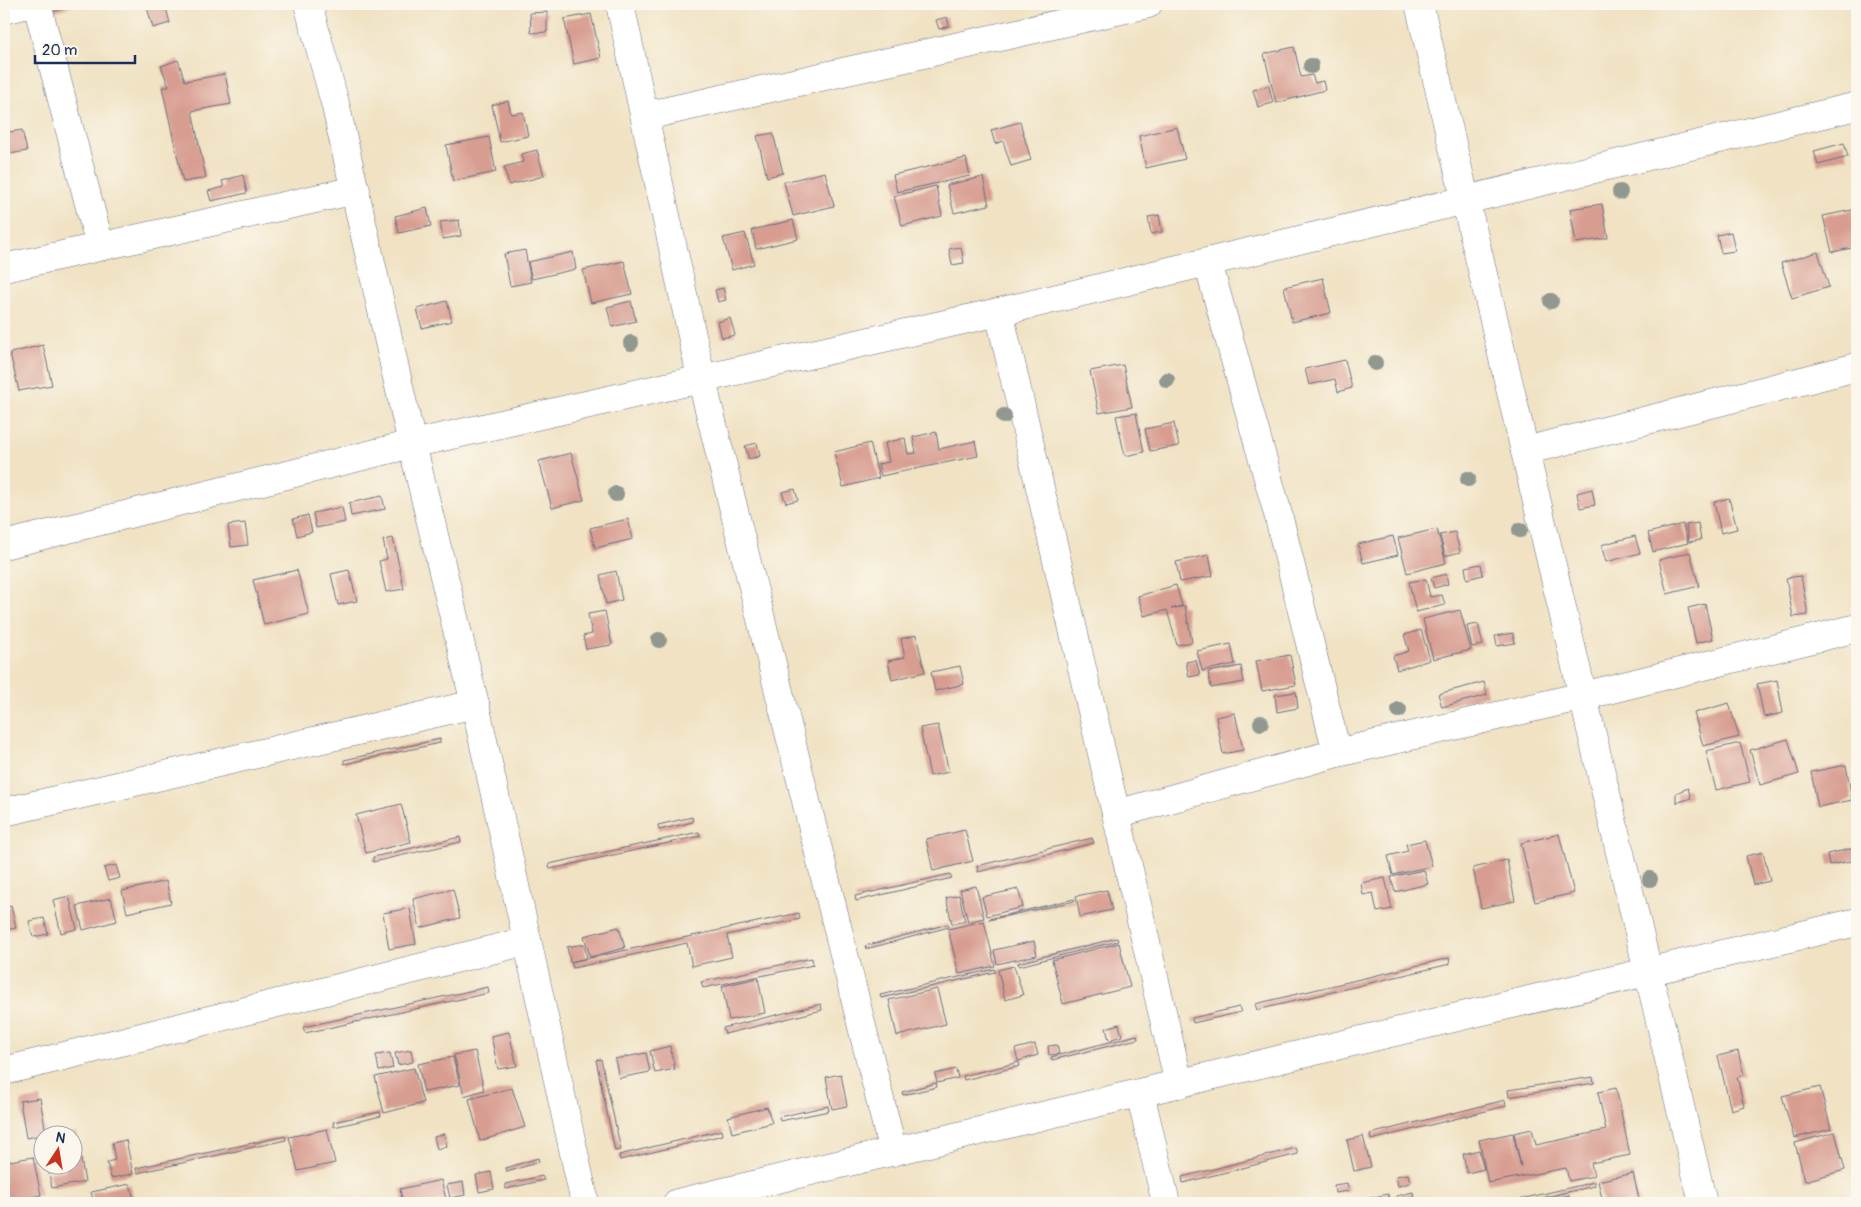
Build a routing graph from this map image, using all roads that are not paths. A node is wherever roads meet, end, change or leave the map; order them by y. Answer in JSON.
{"nodes":[{"id":1,"x":29,"y":4,"type":"edge"},
{"id":2,"x":38,"y":4,"type":"edge"},
{"id":3,"x":308,"y":4,"type":"edge"},
{"id":4,"x":620,"y":4,"type":"edge"},
{"id":5,"x":1148,"y":4,"type":"edge"},
{"id":6,"x":1419,"y":4,"type":"edge"},
{"id":7,"x":4,"y":10,"type":"edge"},
{"id":8,"x":1857,"y":106,"type":"edge"},
{"id":9,"x":645,"y":116,"type":"junction"},
{"id":10,"x":356,"y":190,"type":"junction"},
{"id":11,"x":1465,"y":201,"type":"junction"},
{"id":12,"x":100,"y":246,"type":"junction"},
{"id":13,"x":1208,"y":263,"type":"junction"},
{"id":14,"x":4,"y":268,"type":"edge"},
{"id":15,"x":999,"y":312,"type":"junction"},
{"id":16,"x":1857,"y":367,"type":"edge"},
{"id":17,"x":701,"y":378,"type":"junction"},
{"id":18,"x":412,"y":444,"type":"junction"},
{"id":19,"x":1525,"y":451,"type":"junction"},
{"id":20,"x":4,"y":545,"type":"edge"},
{"id":21,"x":1857,"y":628,"type":"edge"},
{"id":22,"x":1583,"y":696,"type":"junction"},
{"id":23,"x":474,"y":704,"type":"junction"},
{"id":24,"x":1337,"y":754,"type":"junction"},
{"id":25,"x":4,"y":812,"type":"edge"},
{"id":26,"x":1116,"y":814,"type":"junction"},
{"id":27,"x":1857,"y":922,"type":"edge"},
{"id":28,"x":527,"y":941,"type":"junction"},
{"id":29,"x":1649,"y":972,"type":"junction"},
{"id":30,"x":4,"y":1071,"type":"edge"},
{"id":31,"x":1179,"y":1084,"type":"junction"},
{"id":32,"x":1140,"y":1093,"type":"junction"},
{"id":33,"x":893,"y":1152,"type":"junction"},
{"id":34,"x":585,"y":1203,"type":"edge"},
{"id":35,"x":677,"y":1203,"type":"edge"},
{"id":36,"x":1166,"y":1203,"type":"edge"},
{"id":37,"x":1703,"y":1203,"type":"edge"}],
"edges":[{"from":1,"to":7,"type":"street"},
{"from":2,"to":12,"type":"street"},
{"from":3,"to":10,"type":"street"},
{"from":4,"to":9,"type":"street"},
{"from":5,"to":9,"type":"street"},
{"from":6,"to":11,"type":"street"},
{"from":8,"to":11,"type":"street"},
{"from":9,"to":17,"type":"street"},
{"from":10,"to":12,"type":"street"},
{"from":10,"to":18,"type":"street"},
{"from":11,"to":13,"type":"street"},
{"from":11,"to":19,"type":"street"},
{"from":12,"to":14,"type":"street"},
{"from":13,"to":15,"type":"street"},
{"from":13,"to":24,"type":"street"},
{"from":15,"to":17,"type":"street"},
{"from":15,"to":26,"type":"street"},
{"from":16,"to":19,"type":"street"},
{"from":17,"to":18,"type":"street"},
{"from":17,"to":33,"type":"street"},
{"from":18,"to":20,"type":"street"},
{"from":18,"to":23,"type":"street"},
{"from":19,"to":22,"type":"street"},
{"from":21,"to":22,"type":"street"},
{"from":22,"to":24,"type":"street"},
{"from":22,"to":29,"type":"street"},
{"from":23,"to":25,"type":"street"},
{"from":23,"to":28,"type":"street"},
{"from":24,"to":26,"type":"street"},
{"from":26,"to":31,"type":"street"},
{"from":27,"to":29,"type":"street"},
{"from":28,"to":30,"type":"street"},
{"from":28,"to":34,"type":"street"},
{"from":29,"to":31,"type":"street"},
{"from":29,"to":37,"type":"street"},
{"from":31,"to":32,"type":"street"},
{"from":32,"to":33,"type":"street"},
{"from":32,"to":36,"type":"street"},
{"from":33,"to":35,"type":"street"}]}
